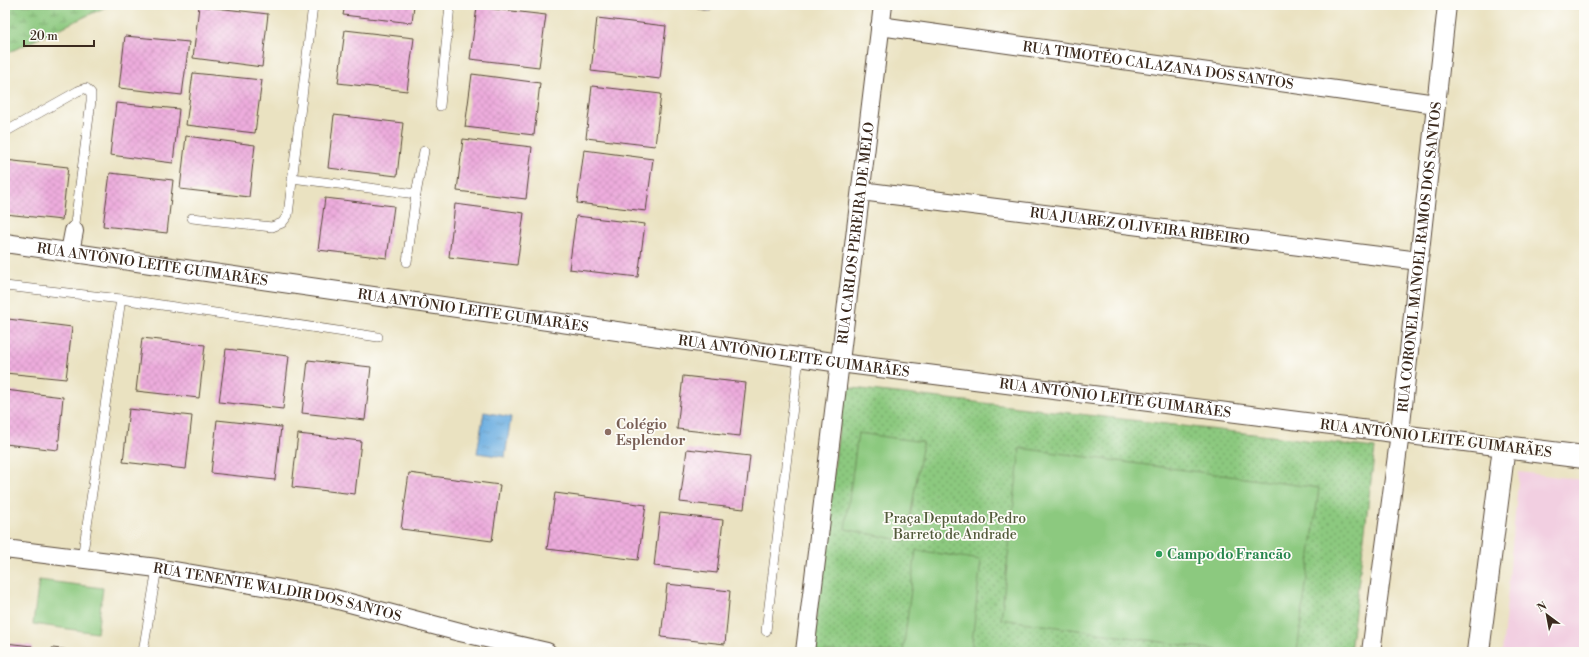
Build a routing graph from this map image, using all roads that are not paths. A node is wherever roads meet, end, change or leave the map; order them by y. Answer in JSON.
{"nodes":[{"id":1,"x":313,"y":5,"type":"edge"},
{"id":2,"x":450,"y":5,"type":"edge"},
{"id":3,"x":883,"y":5,"type":"edge"},
{"id":4,"x":1448,"y":5,"type":"edge"},
{"id":5,"x":880,"y":26,"type":"junction"},
{"id":6,"x":1436,"y":104,"type":"junction"},
{"id":7,"x":440,"y":106,"type":"dead end"},
{"id":8,"x":5,"y":132,"type":"edge"},
{"id":9,"x":424,"y":151,"type":"dead end"},
{"id":10,"x":292,"y":178,"type":"junction"},
{"id":11,"x":861,"y":191,"type":"junction"},
{"id":12,"x":416,"y":194,"type":"junction"},
{"id":13,"x":192,"y":218,"type":"dead end"},
{"id":14,"x":74,"y":232,"type":"joint"},
{"id":15,"x":5,"y":243,"type":"edge"},
{"id":16,"x":70,"y":252,"type":"junction"},
{"id":17,"x":1419,"y":261,"type":"junction"},
{"id":18,"x":407,"y":262,"type":"dead end"},
{"id":19,"x":5,"y":286,"type":"edge"},
{"id":20,"x":121,"y":299,"type":"junction"},
{"id":21,"x":378,"y":337,"type":"dead end"},
{"id":22,"x":799,"y":357,"type":"junction"},
{"id":23,"x":840,"y":363,"type":"junction"},
{"id":24,"x":1400,"y":433,"type":"junction"},
{"id":25,"x":1504,"y":447,"type":"junction"},
{"id":26,"x":1584,"y":457,"type":"edge"},
{"id":27,"x":5,"y":550,"type":"edge"},
{"id":28,"x":82,"y":559,"type":"junction"},
{"id":29,"x":157,"y":568,"type":"junction"},
{"id":30,"x":766,"y":631,"type":"dead end"},
{"id":31,"x":514,"y":648,"type":"edge"},
{"id":32,"x":143,"y":652,"type":"edge"},
{"id":33,"x":546,"y":652,"type":"edge"},
{"id":34,"x":805,"y":652,"type":"edge"},
{"id":35,"x":1371,"y":652,"type":"edge"},
{"id":36,"x":1478,"y":652,"type":"edge"}],
"edges":[{"from":1,"to":10,"type":"lane"},
{"from":2,"to":7,"type":"lane"},
{"from":3,"to":5,"type":"street","name":"RUA CARLOS PEREIRA DE MELO"},
{"from":4,"to":6,"type":"street","name":"RUA CORONEL MANOEL RAMOS DOS SANTOS"},
{"from":5,"to":6,"type":"street","name":"RUA TIMOTÉO CALAZANA DOS SANTOS"},
{"from":5,"to":11,"type":"street","name":"RUA CARLOS PEREIRA DE MELO"},
{"from":6,"to":17,"type":"street","name":"RUA CORONEL MANOEL RAMOS DOS SANTOS"},
{"from":8,"to":14,"type":"lane"},
{"from":9,"to":12,"type":"lane"},
{"from":10,"to":12,"type":"lane"},
{"from":10,"to":13,"type":"lane"},
{"from":11,"to":17,"type":"street","name":"RUA JUAREZ OLIVEIRA RIBEIRO"},
{"from":11,"to":23,"type":"street","name":"RUA CARLOS PEREIRA DE MELO"},
{"from":12,"to":18,"type":"lane"},
{"from":14,"to":16,"type":"street"},
{"from":15,"to":16,"type":"street","name":"RUA ANTÔNIO LEITE GUIMARÃES"},
{"from":16,"to":22,"type":"street","name":"RUA ANTÔNIO LEITE GUIMARÃES"},
{"from":17,"to":24,"type":"street","name":"RUA CORONEL MANOEL RAMOS DOS SANTOS"},
{"from":19,"to":20,"type":"lane"},
{"from":20,"to":21,"type":"lane"},
{"from":20,"to":28,"type":"lane"},
{"from":22,"to":23,"type":"street","name":"RUA ANTÔNIO LEITE GUIMARÃES"},
{"from":22,"to":30,"type":"lane"},
{"from":23,"to":24,"type":"street","name":"RUA ANTÔNIO LEITE GUIMARÃES"},
{"from":23,"to":34,"type":"street","name":"RUA CARLOS PEREIRA DE MELO"},
{"from":24,"to":25,"type":"street","name":"RUA ANTÔNIO LEITE GUIMARÃES"},
{"from":24,"to":35,"type":"street","name":"RUA CORONEL MANOEL RAMOS DOS SANTOS"},
{"from":25,"to":26,"type":"street","name":"RUA ANTÔNIO LEITE GUIMARÃES"},
{"from":25,"to":36,"type":"street"},
{"from":27,"to":28,"type":"street","name":"RUA TENENTE WALDIR DOS SANTOS"},
{"from":28,"to":29,"type":"street","name":"RUA TENENTE WALDIR DOS SANTOS"},
{"from":29,"to":31,"type":"street","name":"RUA TENENTE WALDIR DOS SANTOS"},
{"from":29,"to":32,"type":"lane"},
{"from":31,"to":33,"type":"street","name":"RUA TENENTE WALDIR DOS SANTOS"}]}
